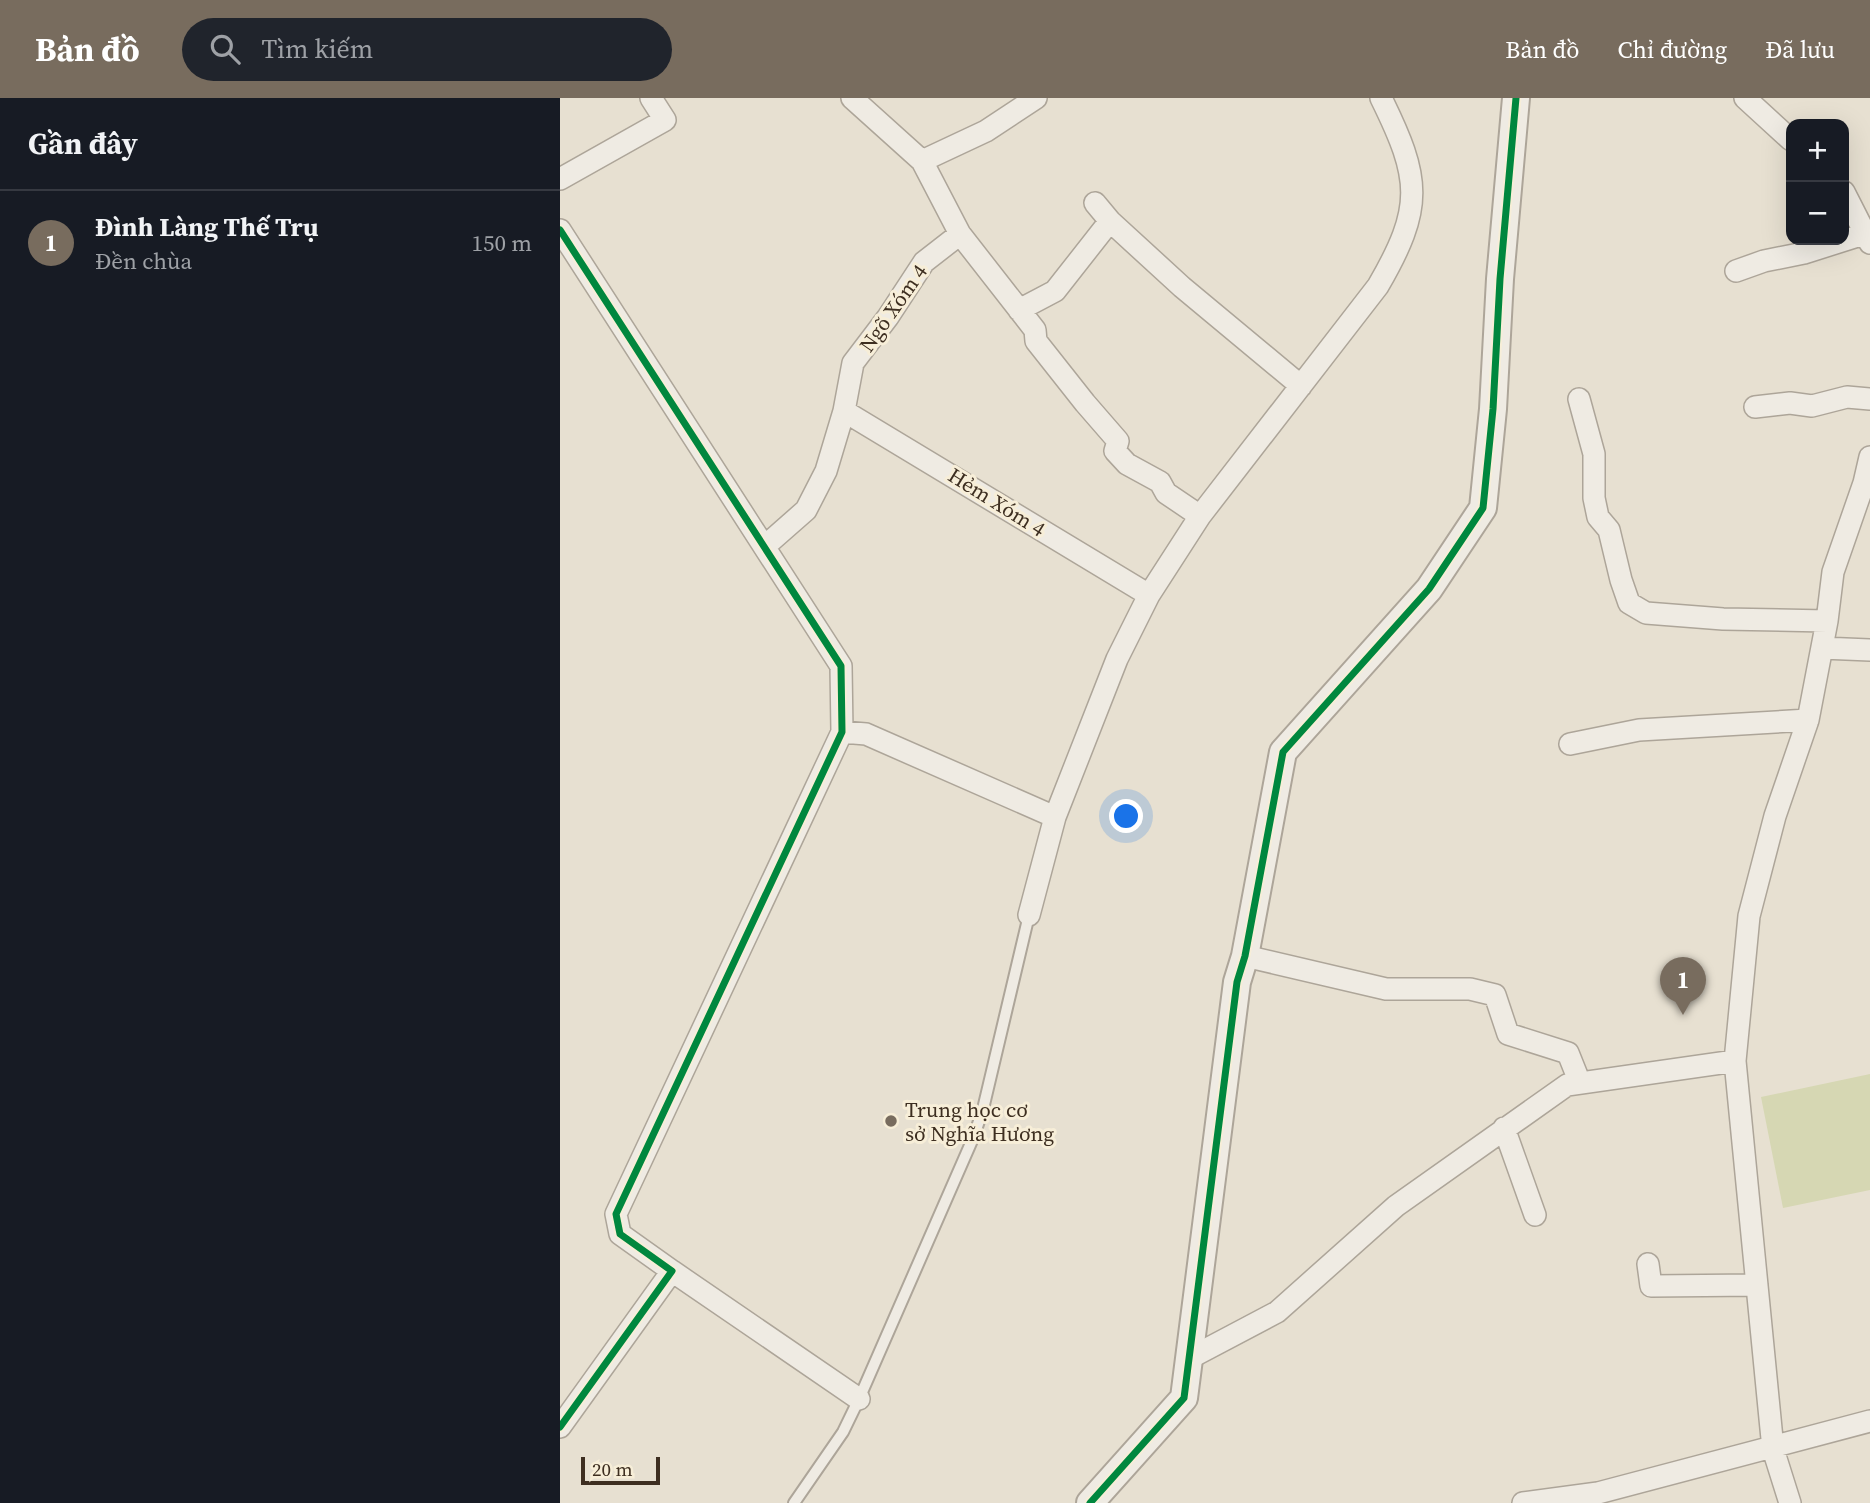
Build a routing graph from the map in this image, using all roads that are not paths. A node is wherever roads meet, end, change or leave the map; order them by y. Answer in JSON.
{"nodes":[{"id":1,"x":651,"y":98,"type":"edge"},
{"id":2,"x":852,"y":98,"type":"edge"},
{"id":3,"x":1036,"y":98,"type":"edge"},
{"id":4,"x":1381,"y":98,"type":"edge"},
{"id":5,"x":1516,"y":98,"type":"edge"},
{"id":6,"x":1745,"y":98,"type":"edge"},
{"id":7,"x":1786,"y":135,"type":"edge"},
{"id":8,"x":922,"y":161,"type":"junction"},
{"id":9,"x":560,"y":179,"type":"edge"},
{"id":10,"x":1849,"y":202,"type":"edge"},
{"id":11,"x":1095,"y":203,"type":"dead end"},
{"id":12,"x":1110,"y":221,"type":"junction"},
{"id":13,"x":560,"y":230,"type":"edge"},
{"id":14,"x":960,"y":233,"type":"junction"},
{"id":15,"x":1868,"y":238,"type":"edge"},
{"id":16,"x":1736,"y":271,"type":"dead end"},
{"id":17,"x":1019,"y":310,"type":"junction"},
{"id":18,"x":1301,"y":386,"type":"junction"},
{"id":19,"x":1579,"y":399,"type":"dead end"},
{"id":20,"x":1870,"y":399,"type":"edge"},
{"id":21,"x":1755,"y":407,"type":"dead end"},
{"id":22,"x":844,"y":411,"type":"junction"},
{"id":23,"x":1870,"y":457,"type":"edge"},
{"id":24,"x":1199,"y":516,"type":"junction"},
{"id":25,"x":765,"y":546,"type":"junction"},
{"id":26,"x":1149,"y":595,"type":"junction"},
{"id":27,"x":1827,"y":621,"type":"junction"},
{"id":28,"x":1822,"y":648,"type":"junction"},
{"id":29,"x":1870,"y":650,"type":"edge"},
{"id":30,"x":1808,"y":720,"type":"junction"},
{"id":31,"x":842,"y":732,"type":"junction"},
{"id":32,"x":1570,"y":744,"type":"dead end"},
{"id":33,"x":1055,"y":817,"type":"junction"},
{"id":34,"x":1029,"y":915,"type":"joint"},
{"id":35,"x":1245,"y":956,"type":"junction"},
{"id":36,"x":1735,"y":1061,"type":"junction"},
{"id":37,"x":1580,"y":1083,"type":"junction"},
{"id":38,"x":1504,"y":1128,"type":"junction"},
{"id":39,"x":1535,"y":1215,"type":"dead end"},
{"id":40,"x":1648,"y":1264,"type":"dead end"},
{"id":41,"x":672,"y":1271,"type":"junction"},
{"id":42,"x":1757,"y":1285,"type":"junction"},
{"id":43,"x":1188,"y":1359,"type":"junction"},
{"id":44,"x":859,"y":1399,"type":"junction"},
{"id":45,"x":1870,"y":1421,"type":"edge"},
{"id":46,"x":560,"y":1427,"type":"edge"},
{"id":47,"x":1773,"y":1449,"type":"junction"},
{"id":48,"x":794,"y":1503,"type":"edge"},
{"id":49,"x":1090,"y":1503,"type":"edge"},
{"id":50,"x":1522,"y":1503,"type":"edge"},
{"id":51,"x":1790,"y":1503,"type":"edge"}],
"edges":[{"from":1,"to":9,"type":"street"},
{"from":2,"to":8,"type":"street"},
{"from":3,"to":8,"type":"street"},
{"from":4,"to":18,"type":"street"},
{"from":5,"to":35,"type":"street"},
{"from":6,"to":7,"type":"street"},
{"from":8,"to":14,"type":"street"},
{"from":10,"to":15,"type":"street"},
{"from":11,"to":12,"type":"street"},
{"from":12,"to":17,"type":"street"},
{"from":12,"to":18,"type":"street"},
{"from":13,"to":25,"type":"street"},
{"from":14,"to":17,"type":"street"},
{"from":14,"to":22,"type":"street","name":"Ngõ Xóm 4"},
{"from":15,"to":16,"type":"street"},
{"from":17,"to":24,"type":"street"},
{"from":18,"to":24,"type":"street"},
{"from":19,"to":27,"type":"street"},
{"from":20,"to":21,"type":"street"},
{"from":22,"to":25,"type":"street","name":"Ngõ Xóm 4"},
{"from":22,"to":26,"type":"street","name":"Hẻm Xóm 4"},
{"from":23,"to":27,"type":"street"},
{"from":24,"to":26,"type":"street"},
{"from":25,"to":31,"type":"street"},
{"from":26,"to":33,"type":"street"},
{"from":27,"to":28,"type":"street"},
{"from":28,"to":29,"type":"street"},
{"from":28,"to":30,"type":"street"},
{"from":30,"to":32,"type":"street"},
{"from":30,"to":36,"type":"street"},
{"from":31,"to":33,"type":"street"},
{"from":31,"to":41,"type":"street"},
{"from":33,"to":34,"type":"street"},
{"from":34,"to":44,"type":"lane"},
{"from":35,"to":37,"type":"street"},
{"from":35,"to":43,"type":"street"},
{"from":36,"to":37,"type":"street"},
{"from":36,"to":42,"type":"street"},
{"from":37,"to":38,"type":"street"},
{"from":38,"to":39,"type":"street"},
{"from":38,"to":43,"type":"street"},
{"from":40,"to":42,"type":"street"},
{"from":41,"to":44,"type":"street"},
{"from":41,"to":46,"type":"street"},
{"from":42,"to":47,"type":"street"},
{"from":43,"to":49,"type":"street"},
{"from":44,"to":48,"type":"lane"},
{"from":45,"to":47,"type":"street"},
{"from":47,"to":50,"type":"street"},
{"from":47,"to":51,"type":"street"}]}
